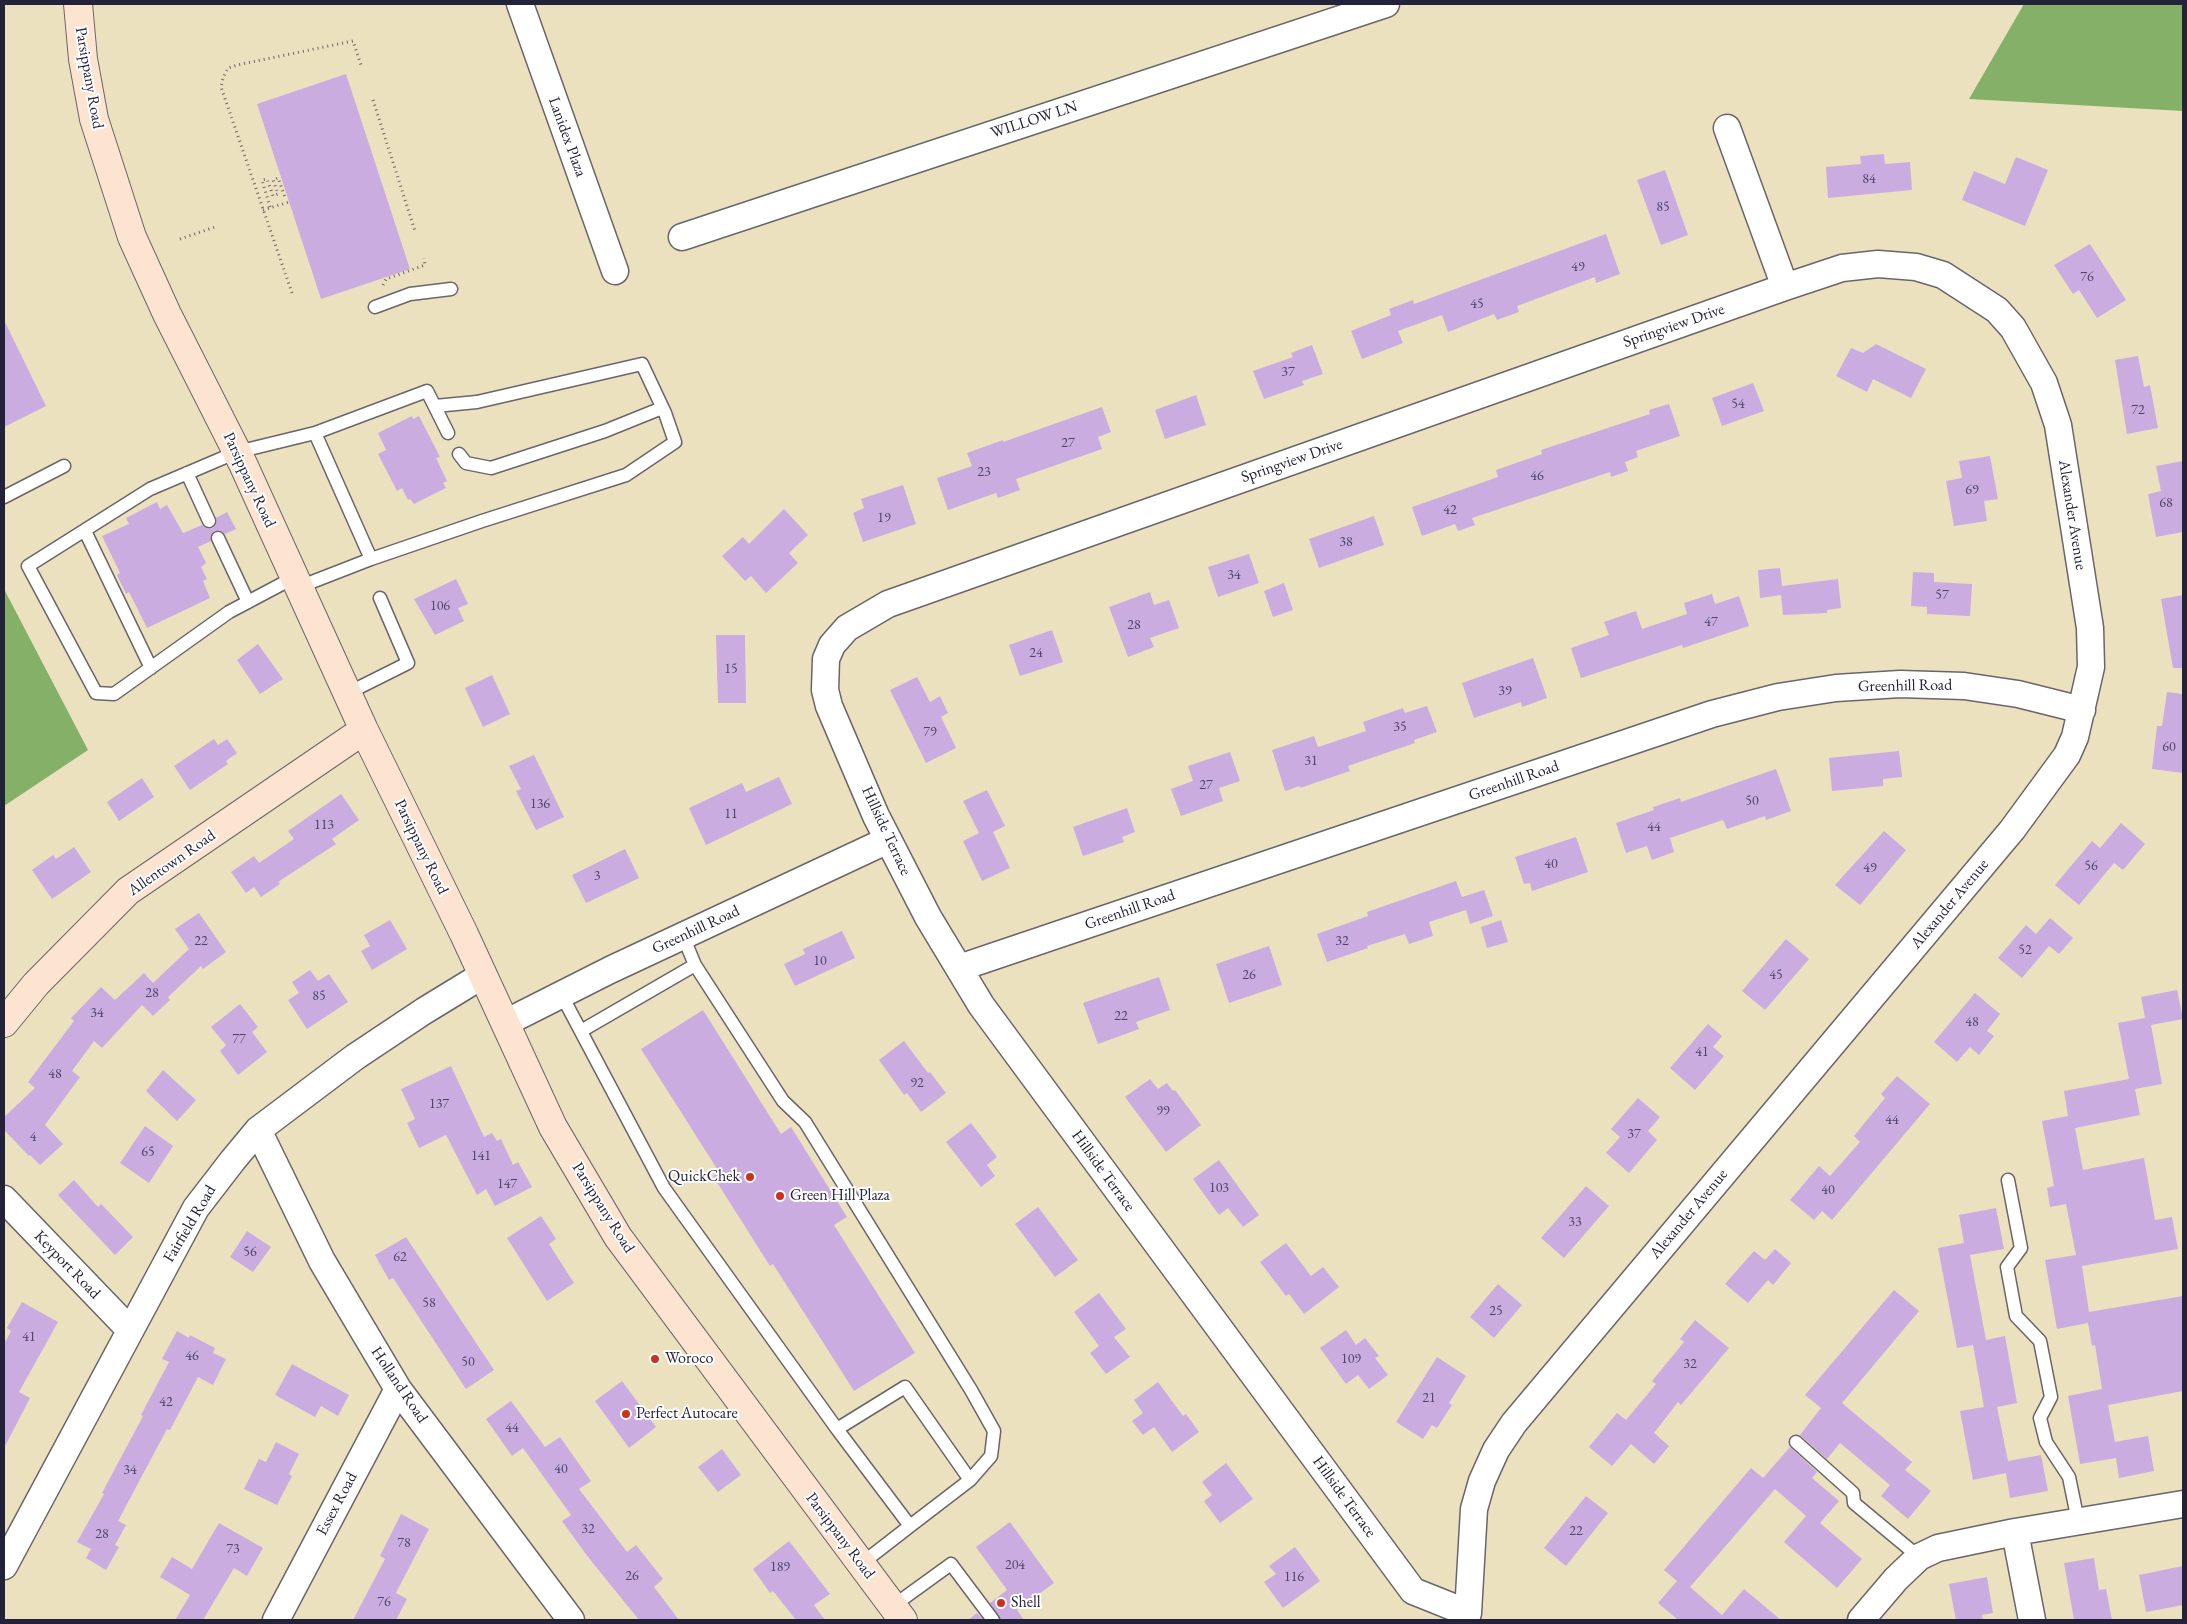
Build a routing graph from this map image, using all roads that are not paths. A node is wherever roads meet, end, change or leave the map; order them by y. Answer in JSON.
{"nodes":[{"id":1,"x":78,"y":4,"type":"edge"},
{"id":2,"x":520,"y":4,"type":"edge"},
{"id":3,"x":1386,"y":4,"type":"edge"},
{"id":4,"x":1727,"y":128,"type":"dead end"},
{"id":5,"x":682,"y":237,"type":"dead end"},
{"id":6,"x":615,"y":270,"type":"dead end"},
{"id":7,"x":1785,"y":287,"type":"junction"},
{"id":8,"x":451,"y":288,"type":"dead end"},
{"id":9,"x":376,"y":307,"type":"dead end"},
{"id":10,"x":435,"y":406,"type":"junction"},
{"id":11,"x":662,"y":408,"type":"junction"},
{"id":12,"x":315,"y":433,"type":"junction"},
{"id":13,"x":448,"y":433,"type":"dead end"},
{"id":14,"x":237,"y":452,"type":"junction"},
{"id":15,"x":459,"y":454,"type":"dead end"},
{"id":16,"x":64,"y":466,"type":"dead end"},
{"id":17,"x":188,"y":473,"type":"junction"},
{"id":18,"x":4,"y":497,"type":"edge"},
{"id":19,"x":209,"y":520,"type":"dead end"},
{"id":20,"x":84,"y":531,"type":"junction"},
{"id":21,"x":218,"y":538,"type":"dead end"},
{"id":22,"x":371,"y":559,"type":"junction"},
{"id":23,"x":297,"y":582,"type":"junction"},
{"id":24,"x":380,"y":598,"type":"dead end"},
{"id":25,"x":248,"y":602,"type":"junction"},
{"id":26,"x":825,"y":667,"type":"joint"},
{"id":27,"x":151,"y":668,"type":"junction"},
{"id":28,"x":348,"y":693,"type":"junction"},
{"id":29,"x":2082,"y":710,"type":"junction"},
{"id":30,"x":364,"y":730,"type":"junction"},
{"id":31,"x":888,"y":840,"type":"junction"},
{"id":32,"x":683,"y":936,"type":"junction"},
{"id":33,"x":696,"y":965,"type":"junction"},
{"id":34,"x":959,"y":968,"type":"junction"},
{"id":35,"x":482,"y":975,"type":"junction"},
{"id":36,"x":561,"y":994,"type":"junction"},
{"id":37,"x":505,"y":1023,"type":"junction"},
{"id":38,"x":4,"y":1024,"type":"edge"},
{"id":39,"x":581,"y":1031,"type":"junction"},
{"id":40,"x":258,"y":1130,"type":"junction"},
{"id":41,"x":2008,"y":1180,"type":"dead end"},
{"id":42,"x":4,"y":1199,"type":"edge"},
{"id":43,"x":130,"y":1330,"type":"junction"},
{"id":44,"x":398,"y":1389,"type":"junction"},
{"id":45,"x":837,"y":1429,"type":"junction"},
{"id":46,"x":1796,"y":1442,"type":"dead end"},
{"id":47,"x":970,"y":1480,"type":"junction"},
{"id":48,"x":2183,"y":1504,"type":"edge"},
{"id":49,"x":2078,"y":1521,"type":"junction"},
{"id":50,"x":910,"y":1526,"type":"junction"},
{"id":51,"x":2015,"y":1532,"type":"junction"},
{"id":52,"x":1919,"y":1557,"type":"junction"},
{"id":53,"x":861,"y":1564,"type":"junction"},
{"id":54,"x":4,"y":1566,"type":"edge"},
{"id":55,"x":898,"y":1613,"type":"edge"},
{"id":56,"x":1467,"y":1617,"type":"edge"},
{"id":57,"x":276,"y":1620,"type":"edge"},
{"id":58,"x":571,"y":1620,"type":"edge"},
{"id":59,"x":993,"y":1620,"type":"edge"},
{"id":60,"x":1861,"y":1620,"type":"edge"},
{"id":61,"x":2032,"y":1620,"type":"edge"}],
"edges":[{"from":1,"to":14,"type":"main road","name":"Parsippany Road"},
{"from":2,"to":6,"type":"street","name":"Lanidex Plaza"},
{"from":3,"to":5,"type":"street","name":"WILLOW LN"},
{"from":4,"to":7,"type":"street"},
{"from":7,"to":26,"type":"street","name":"Springview Drive"},
{"from":7,"to":29,"type":"street","name":"Alexander Avenue"},
{"from":8,"to":9,"type":"lane"},
{"from":10,"to":11,"type":"lane"},
{"from":10,"to":12,"type":"lane"},
{"from":10,"to":13,"type":"lane"},
{"from":11,"to":15,"type":"lane"},
{"from":11,"to":22,"type":"lane"},
{"from":12,"to":14,"type":"lane"},
{"from":12,"to":22,"type":"lane"},
{"from":14,"to":17,"type":"lane"},
{"from":14,"to":23,"type":"main road","name":"Parsippany Road"},
{"from":16,"to":18,"type":"lane"},
{"from":17,"to":19,"type":"lane"},
{"from":17,"to":20,"type":"lane"},
{"from":20,"to":27,"type":"lane"},
{"from":20,"to":27,"type":"lane"},
{"from":21,"to":25,"type":"lane"},
{"from":22,"to":23,"type":"lane"},
{"from":23,"to":25,"type":"lane"},
{"from":23,"to":28,"type":"main road","name":"Parsippany Road"},
{"from":24,"to":28,"type":"lane"},
{"from":25,"to":27,"type":"lane"},
{"from":26,"to":31,"type":"street","name":"Hillside Terrace"},
{"from":28,"to":30,"type":"main road","name":"Parsippany Road"},
{"from":29,"to":34,"type":"street","name":"Greenhill Road"},
{"from":29,"to":56,"type":"street","name":"Alexander Avenue"},
{"from":30,"to":35,"type":"main road","name":"Parsippany Road"},
{"from":30,"to":38,"type":"main road","name":"Allentown Road"},
{"from":31,"to":32,"type":"street","name":"Greenhill Road"},
{"from":31,"to":34,"type":"street","name":"Hillside Terrace"},
{"from":32,"to":33,"type":"lane"},
{"from":32,"to":36,"type":"street","name":"Greenhill Road"},
{"from":33,"to":39,"type":"lane"},
{"from":33,"to":47,"type":"lane"},
{"from":34,"to":56,"type":"street","name":"Hillside Terrace"},
{"from":35,"to":37,"type":"main road","name":"Parsippany Road"},
{"from":35,"to":40,"type":"street","name":"Fairfield Road"},
{"from":36,"to":37,"type":"street","name":"Greenhill Road"},
{"from":36,"to":39,"type":"lane"},
{"from":37,"to":53,"type":"main road","name":"Parsippany Road"},
{"from":39,"to":45,"type":"lane"},
{"from":40,"to":43,"type":"street","name":"Fairfield Road"},
{"from":40,"to":44,"type":"street","name":"Holland Road"},
{"from":41,"to":49,"type":"lane"},
{"from":42,"to":43,"type":"street","name":"Keyport Road"},
{"from":43,"to":54,"type":"street","name":"Fairfield Road"},
{"from":44,"to":57,"type":"street","name":"Essex Road"},
{"from":44,"to":58,"type":"street","name":"Holland Road"},
{"from":45,"to":47,"type":"lane"},
{"from":45,"to":50,"type":"lane"},
{"from":46,"to":52,"type":"lane"},
{"from":47,"to":50,"type":"lane"},
{"from":48,"to":49,"type":"street"},
{"from":49,"to":51,"type":"street"},
{"from":50,"to":53,"type":"lane"},
{"from":51,"to":52,"type":"street"},
{"from":51,"to":61,"type":"street"},
{"from":52,"to":60,"type":"street"},
{"from":53,"to":55,"type":"main road","name":"Parsippany Road"},
{"from":55,"to":59,"type":"lane"}]}
